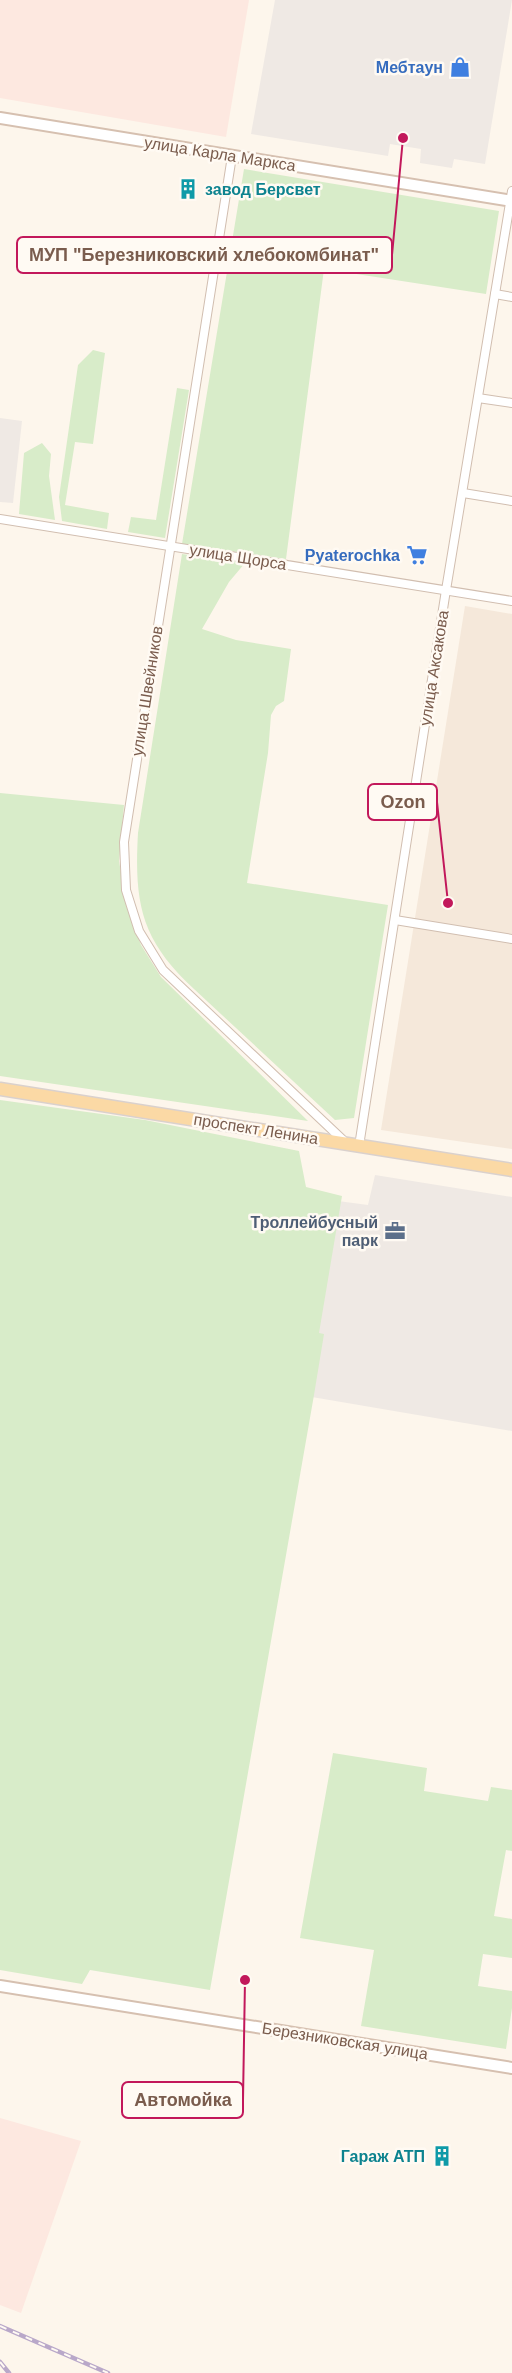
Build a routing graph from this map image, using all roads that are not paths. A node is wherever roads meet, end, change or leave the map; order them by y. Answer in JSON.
{"nodes":[{"id":1,"x":0,"y":118,"type":"edge"},
{"id":2,"x":232,"y":156,"type":"junction"},
{"id":3,"x":511,"y":198,"type":"edge"},
{"id":4,"x":495,"y":294,"type":"junction"},
{"id":5,"x":512,"y":297,"type":"edge"},
{"id":6,"x":478,"y":398,"type":"junction"},
{"id":7,"x":512,"y":403,"type":"edge"},
{"id":8,"x":463,"y":493,"type":"junction"},
{"id":9,"x":512,"y":501,"type":"edge"},
{"id":10,"x":0,"y":519,"type":"edge"},
{"id":11,"x":169,"y":546,"type":"junction"},
{"id":12,"x":446,"y":590,"type":"junction"},
{"id":13,"x":512,"y":601,"type":"edge"},
{"id":14,"x":395,"y":920,"type":"junction"},
{"id":15,"x":512,"y":939,"type":"edge"},
{"id":16,"x":0,"y":1089,"type":"edge"},
{"id":17,"x":346,"y":1143,"type":"junction"},
{"id":18,"x":360,"y":1146,"type":"junction"},
{"id":19,"x":512,"y":1170,"type":"edge"},
{"id":20,"x":0,"y":1986,"type":"edge"},
{"id":21,"x":512,"y":2068,"type":"edge"}],
"edges":[{"from":1,"to":2,"type":"main road","name":"улица Карла Маркса"},
{"from":2,"to":3,"type":"main road","name":"улица Карла Маркса"},
{"from":2,"to":11,"type":"street","name":"улица Швейников"},
{"from":3,"to":4,"type":"street","name":"улица Аксакова"},
{"from":4,"to":5,"type":"street"},
{"from":4,"to":6,"type":"street","name":"улица Аксакова"},
{"from":6,"to":7,"type":"street"},
{"from":6,"to":8,"type":"street","name":"улица Аксакова"},
{"from":8,"to":9,"type":"street"},
{"from":8,"to":12,"type":"street","name":"улица Аксакова"},
{"from":10,"to":11,"type":"street","name":"улица Щорса"},
{"from":11,"to":12,"type":"street","name":"улица Щорса"},
{"from":11,"to":17,"type":"street","name":"улица Швейников"},
{"from":12,"to":13,"type":"street","name":"улица Щорса"},
{"from":12,"to":14,"type":"street","name":"улица Аксакова"},
{"from":14,"to":15,"type":"street"},
{"from":14,"to":18,"type":"street","name":"улица Аксакова"},
{"from":16,"to":17,"type":"main road","name":"проспект Ленина"},
{"from":17,"to":18,"type":"main road","name":"проспект Ленина"},
{"from":18,"to":19,"type":"main road","name":"проспект Ленина"},
{"from":20,"to":21,"type":"main road","name":"Березниковская улица"}]}
